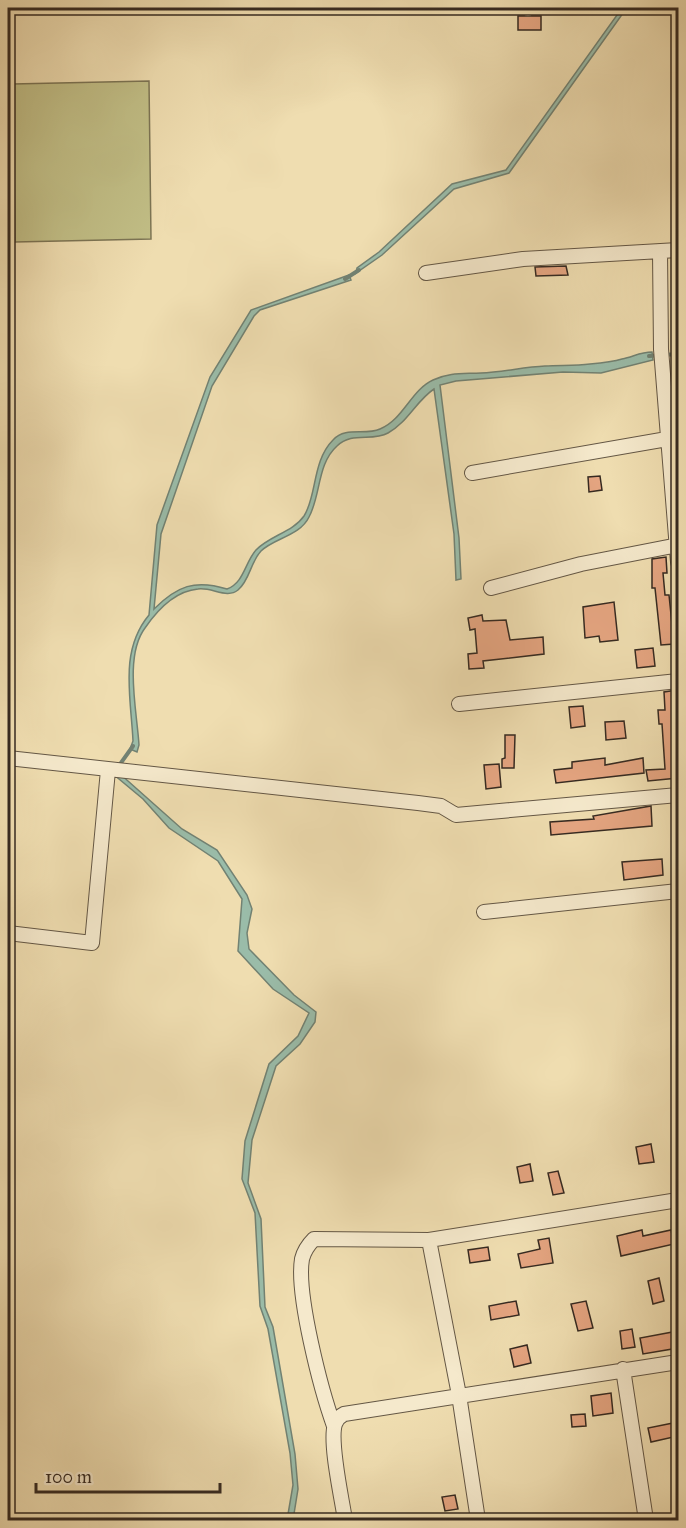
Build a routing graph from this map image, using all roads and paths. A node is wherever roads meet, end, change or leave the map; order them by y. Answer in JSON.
{"nodes":[{"id":1,"x":678,"y":250,"type":"edge"},
{"id":2,"x":660,"y":252,"type":"junction"},
{"id":3,"x":426,"y":273,"type":"dead end"},
{"id":4,"x":662,"y":359,"type":"junction"},
{"id":5,"x":678,"y":366,"type":"edge"},
{"id":6,"x":667,"y":439,"type":"junction"},
{"id":7,"x":472,"y":473,"type":"dead end"},
{"id":8,"x":678,"y":545,"type":"edge"},
{"id":9,"x":678,"y":561,"type":"edge"},
{"id":10,"x":490,"y":588,"type":"dead end"},
{"id":11,"x":678,"y":681,"type":"edge"},
{"id":12,"x":459,"y":704,"type":"dead end"},
{"id":13,"x":8,"y":758,"type":"edge"},
{"id":14,"x":113,"y":771,"type":"junction"},
{"id":15,"x":678,"y":795,"type":"edge"},
{"id":16,"x":678,"y":891,"type":"edge"},
{"id":17,"x":484,"y":912,"type":"dead end"},
{"id":18,"x":8,"y":933,"type":"edge"},
{"id":19,"x":678,"y":1200,"type":"edge"},
{"id":20,"x":429,"y":1240,"type":"junction"},
{"id":21,"x":678,"y":1362,"type":"edge"},
{"id":22,"x":623,"y":1369,"type":"junction"},
{"id":23,"x":459,"y":1395,"type":"junction"},
{"id":24,"x":334,"y":1426,"type":"junction"},
{"id":25,"x":345,"y":1521,"type":"edge"},
{"id":26,"x":478,"y":1521,"type":"edge"},
{"id":27,"x":646,"y":1521,"type":"edge"}],
"edges":[{"from":1,"to":2,"type":"street"},
{"from":2,"to":3,"type":"street"},
{"from":2,"to":4,"type":"street"},
{"from":4,"to":5,"type":"street"},
{"from":4,"to":6,"type":"street"},
{"from":6,"to":7,"type":"street"},
{"from":6,"to":8,"type":"street"},
{"from":8,"to":9,"type":"street"},
{"from":8,"to":10,"type":"street"},
{"from":11,"to":12,"type":"street"},
{"from":13,"to":14,"type":"street"},
{"from":14,"to":15,"type":"street"},
{"from":14,"to":18,"type":"street"},
{"from":16,"to":17,"type":"street"},
{"from":19,"to":20,"type":"street"},
{"from":20,"to":23,"type":"street"},
{"from":20,"to":24,"type":"street"},
{"from":21,"to":22,"type":"street"},
{"from":22,"to":23,"type":"street"},
{"from":22,"to":27,"type":"street"},
{"from":23,"to":24,"type":"street"},
{"from":23,"to":26,"type":"street"},
{"from":24,"to":25,"type":"street"}]}
